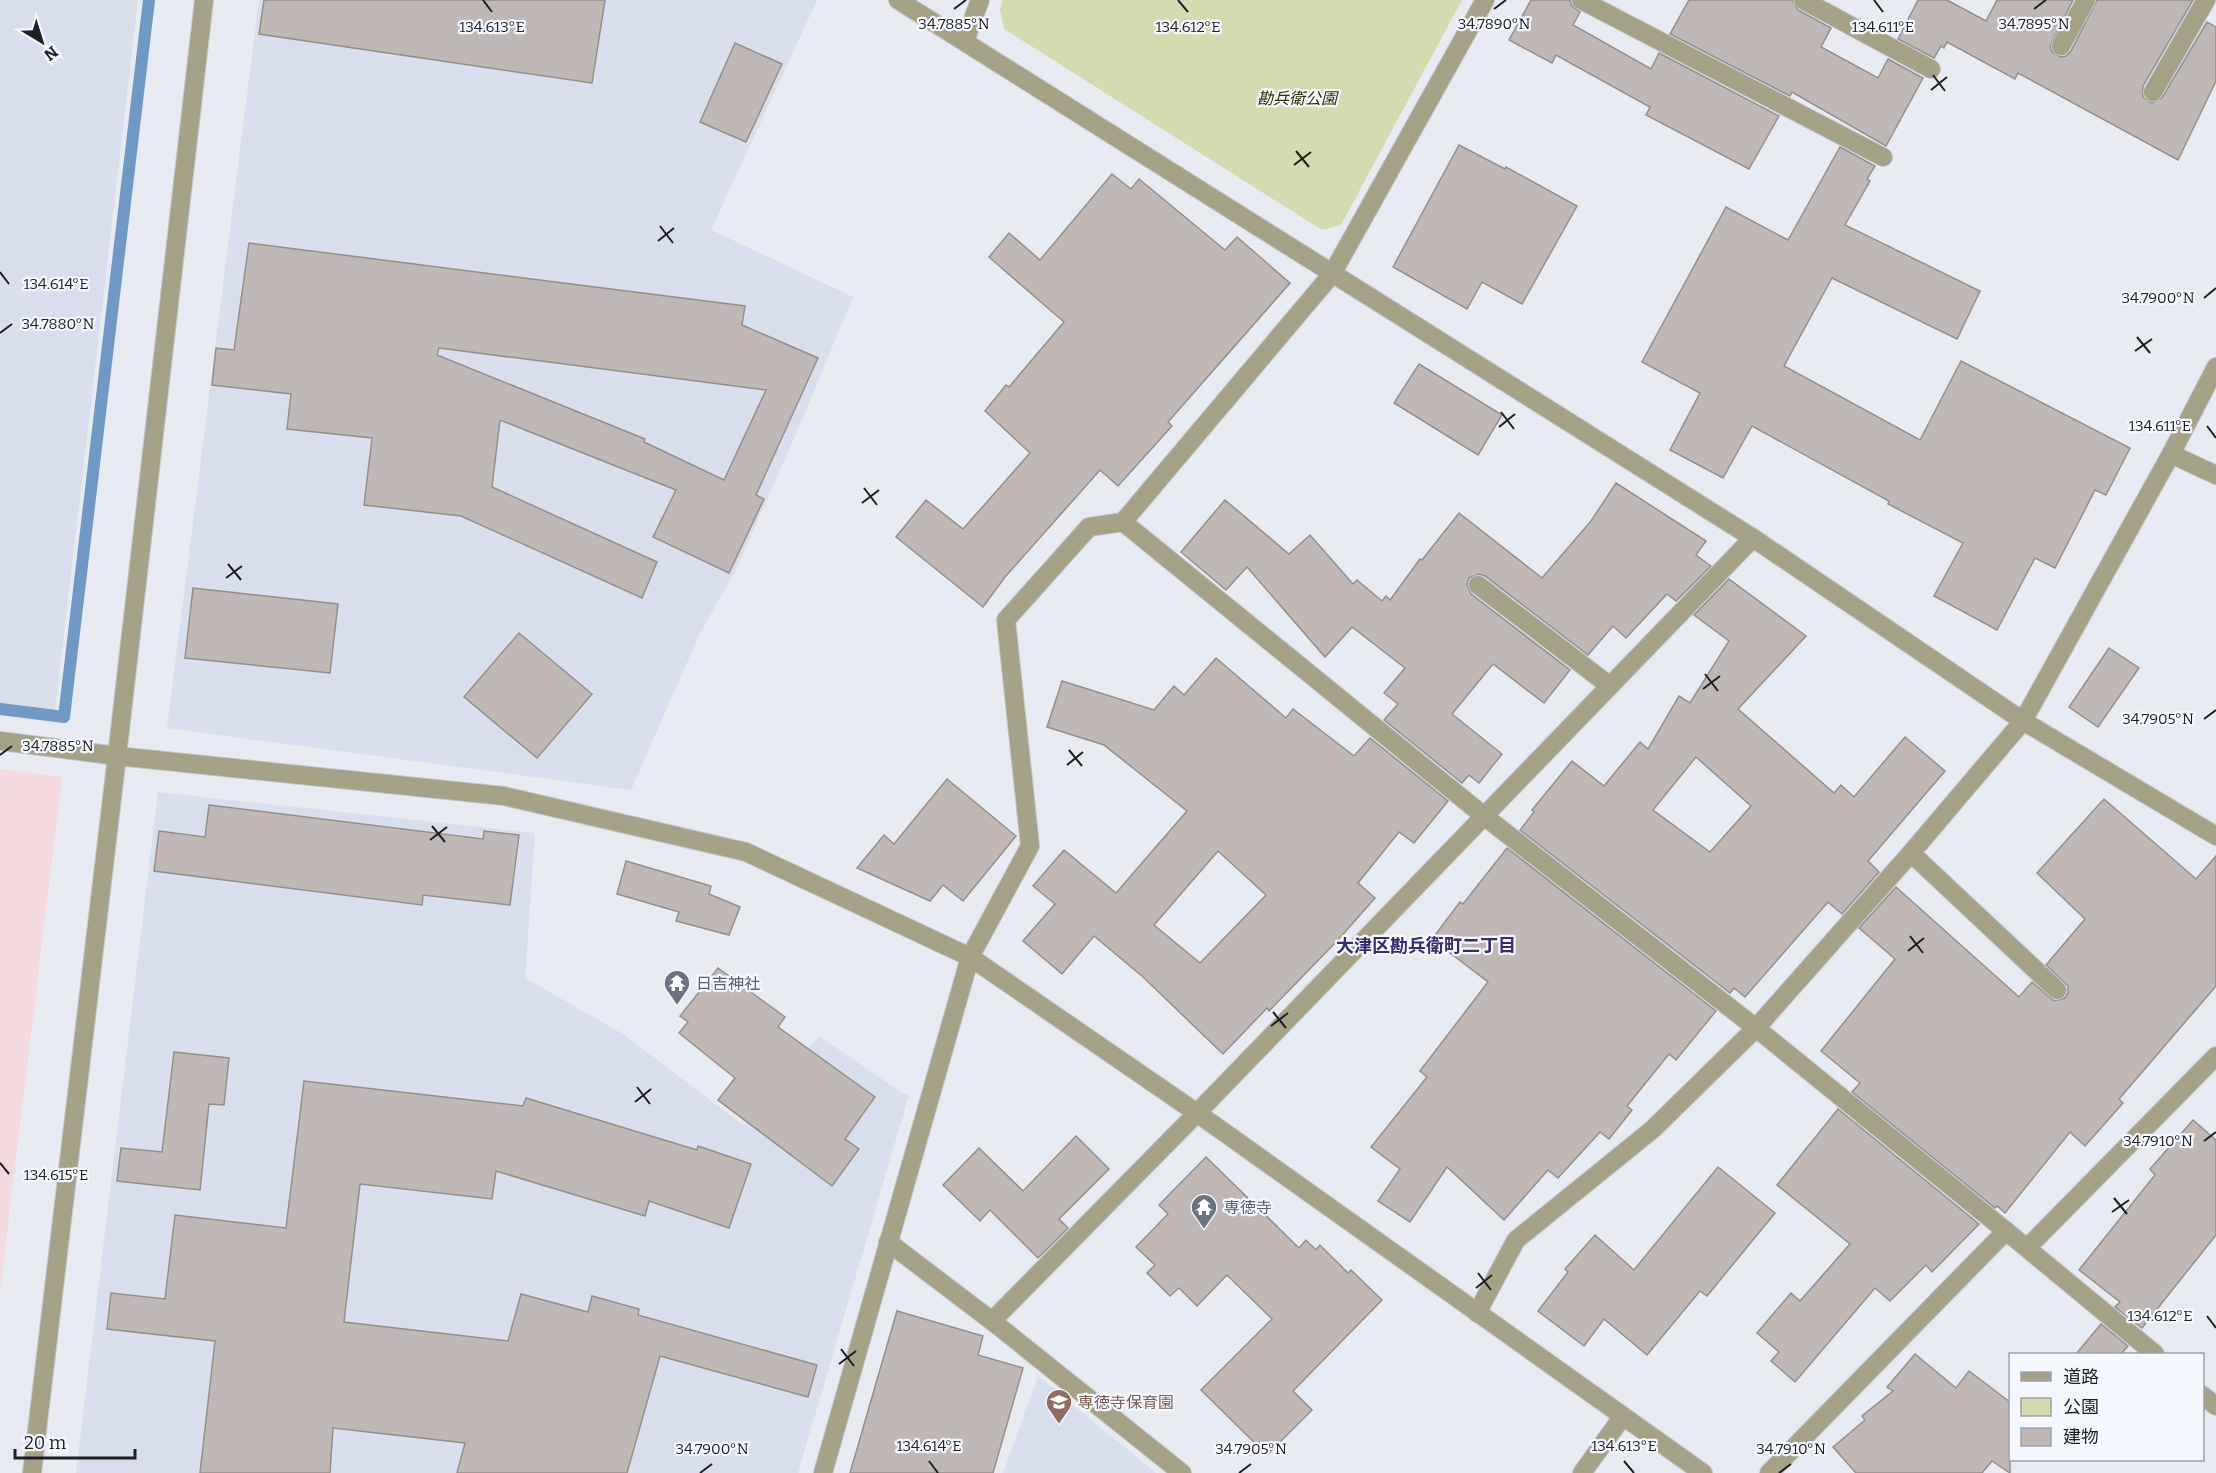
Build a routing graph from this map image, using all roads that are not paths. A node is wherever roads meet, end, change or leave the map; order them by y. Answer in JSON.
{"nodes":[{"id":1,"x":204,"y":0,"type":"edge"},
{"id":2,"x":898,"y":0,"type":"edge"},
{"id":3,"x":980,"y":0,"type":"edge"},
{"id":4,"x":1485,"y":0,"type":"edge"},
{"id":5,"x":1581,"y":0,"type":"edge"},
{"id":6,"x":1803,"y":0,"type":"edge"},
{"id":7,"x":2086,"y":0,"type":"edge"},
{"id":8,"x":2206,"y":0,"type":"edge"},
{"id":9,"x":965,"y":41,"type":"junction"},
{"id":10,"x":2061,"y":46,"type":"dead end"},
{"id":11,"x":1931,"y":69,"type":"dead end"},
{"id":12,"x":2153,"y":92,"type":"dead end"},
{"id":13,"x":1883,"y":157,"type":"dead end"},
{"id":14,"x":1332,"y":274,"type":"junction"},
{"id":15,"x":2216,"y":367,"type":"edge"},
{"id":16,"x":2171,"y":454,"type":"junction"},
{"id":17,"x":2216,"y":476,"type":"edge"},
{"id":18,"x":1123,"y":522,"type":"junction"},
{"id":19,"x":1753,"y":538,"type":"junction"},
{"id":20,"x":1478,"y":585,"type":"dead end"},
{"id":21,"x":1610,"y":686,"type":"junction"},
{"id":22,"x":2023,"y":721,"type":"junction"},
{"id":23,"x":0,"y":741,"type":"edge"},
{"id":24,"x":117,"y":756,"type":"junction"},
{"id":25,"x":1484,"y":816,"type":"junction"},
{"id":26,"x":2216,"y":836,"type":"edge"},
{"id":27,"x":1911,"y":853,"type":"junction"},
{"id":28,"x":970,"y":957,"type":"junction"},
{"id":29,"x":2057,"y":990,"type":"dead end"},
{"id":30,"x":1756,"y":1028,"type":"junction"},
{"id":31,"x":2216,"y":1056,"type":"edge"},
{"id":32,"x":1197,"y":1113,"type":"junction"},
{"id":33,"x":2006,"y":1230,"type":"junction"},
{"id":34,"x":888,"y":1242,"type":"junction"},
{"id":35,"x":2026,"y":1248,"type":"junction"},
{"id":36,"x":1477,"y":1313,"type":"junction"},
{"id":37,"x":992,"y":1321,"type":"junction"},
{"id":38,"x":2154,"y":1353,"type":"edge"},
{"id":39,"x":2204,"y":1397,"type":"edge"},
{"id":40,"x":2216,"y":1406,"type":"edge"},
{"id":41,"x":1623,"y":1416,"type":"junction"},
{"id":42,"x":32,"y":1473,"type":"edge"},
{"id":43,"x":823,"y":1473,"type":"edge"},
{"id":44,"x":1182,"y":1473,"type":"edge"},
{"id":45,"x":1582,"y":1473,"type":"edge"},
{"id":46,"x":1703,"y":1473,"type":"edge"},
{"id":47,"x":1768,"y":1473,"type":"edge"}],
"edges":[{"from":1,"to":24,"type":"street"},
{"from":2,"to":9,"type":"street"},
{"from":3,"to":9,"type":"street"},
{"from":4,"to":14,"type":"street"},
{"from":5,"to":13,"type":"street"},
{"from":6,"to":11,"type":"street"},
{"from":7,"to":10,"type":"street"},
{"from":8,"to":12,"type":"street"},
{"from":9,"to":14,"type":"street"},
{"from":14,"to":18,"type":"street"},
{"from":14,"to":19,"type":"street"},
{"from":15,"to":16,"type":"street"},
{"from":16,"to":17,"type":"street"},
{"from":16,"to":22,"type":"street"},
{"from":18,"to":25,"type":"street"},
{"from":18,"to":28,"type":"street"},
{"from":19,"to":21,"type":"street"},
{"from":19,"to":22,"type":"street"},
{"from":20,"to":21,"type":"street"},
{"from":21,"to":25,"type":"street"},
{"from":22,"to":26,"type":"street"},
{"from":22,"to":27,"type":"street"},
{"from":23,"to":24,"type":"street"},
{"from":24,"to":28,"type":"street"},
{"from":24,"to":42,"type":"street"},
{"from":25,"to":30,"type":"street"},
{"from":25,"to":32,"type":"street"},
{"from":27,"to":29,"type":"street"},
{"from":27,"to":30,"type":"street"},
{"from":28,"to":32,"type":"street"},
{"from":28,"to":34,"type":"street"},
{"from":30,"to":33,"type":"street"},
{"from":30,"to":36,"type":"street"},
{"from":31,"to":35,"type":"street"},
{"from":32,"to":36,"type":"street"},
{"from":32,"to":37,"type":"street"},
{"from":33,"to":35,"type":"street"},
{"from":33,"to":47,"type":"street"},
{"from":34,"to":37,"type":"street"},
{"from":34,"to":43,"type":"street"},
{"from":35,"to":38,"type":"street"},
{"from":36,"to":41,"type":"street"},
{"from":37,"to":44,"type":"street"},
{"from":39,"to":40,"type":"street"},
{"from":41,"to":45,"type":"street"},
{"from":41,"to":46,"type":"street"}]}
